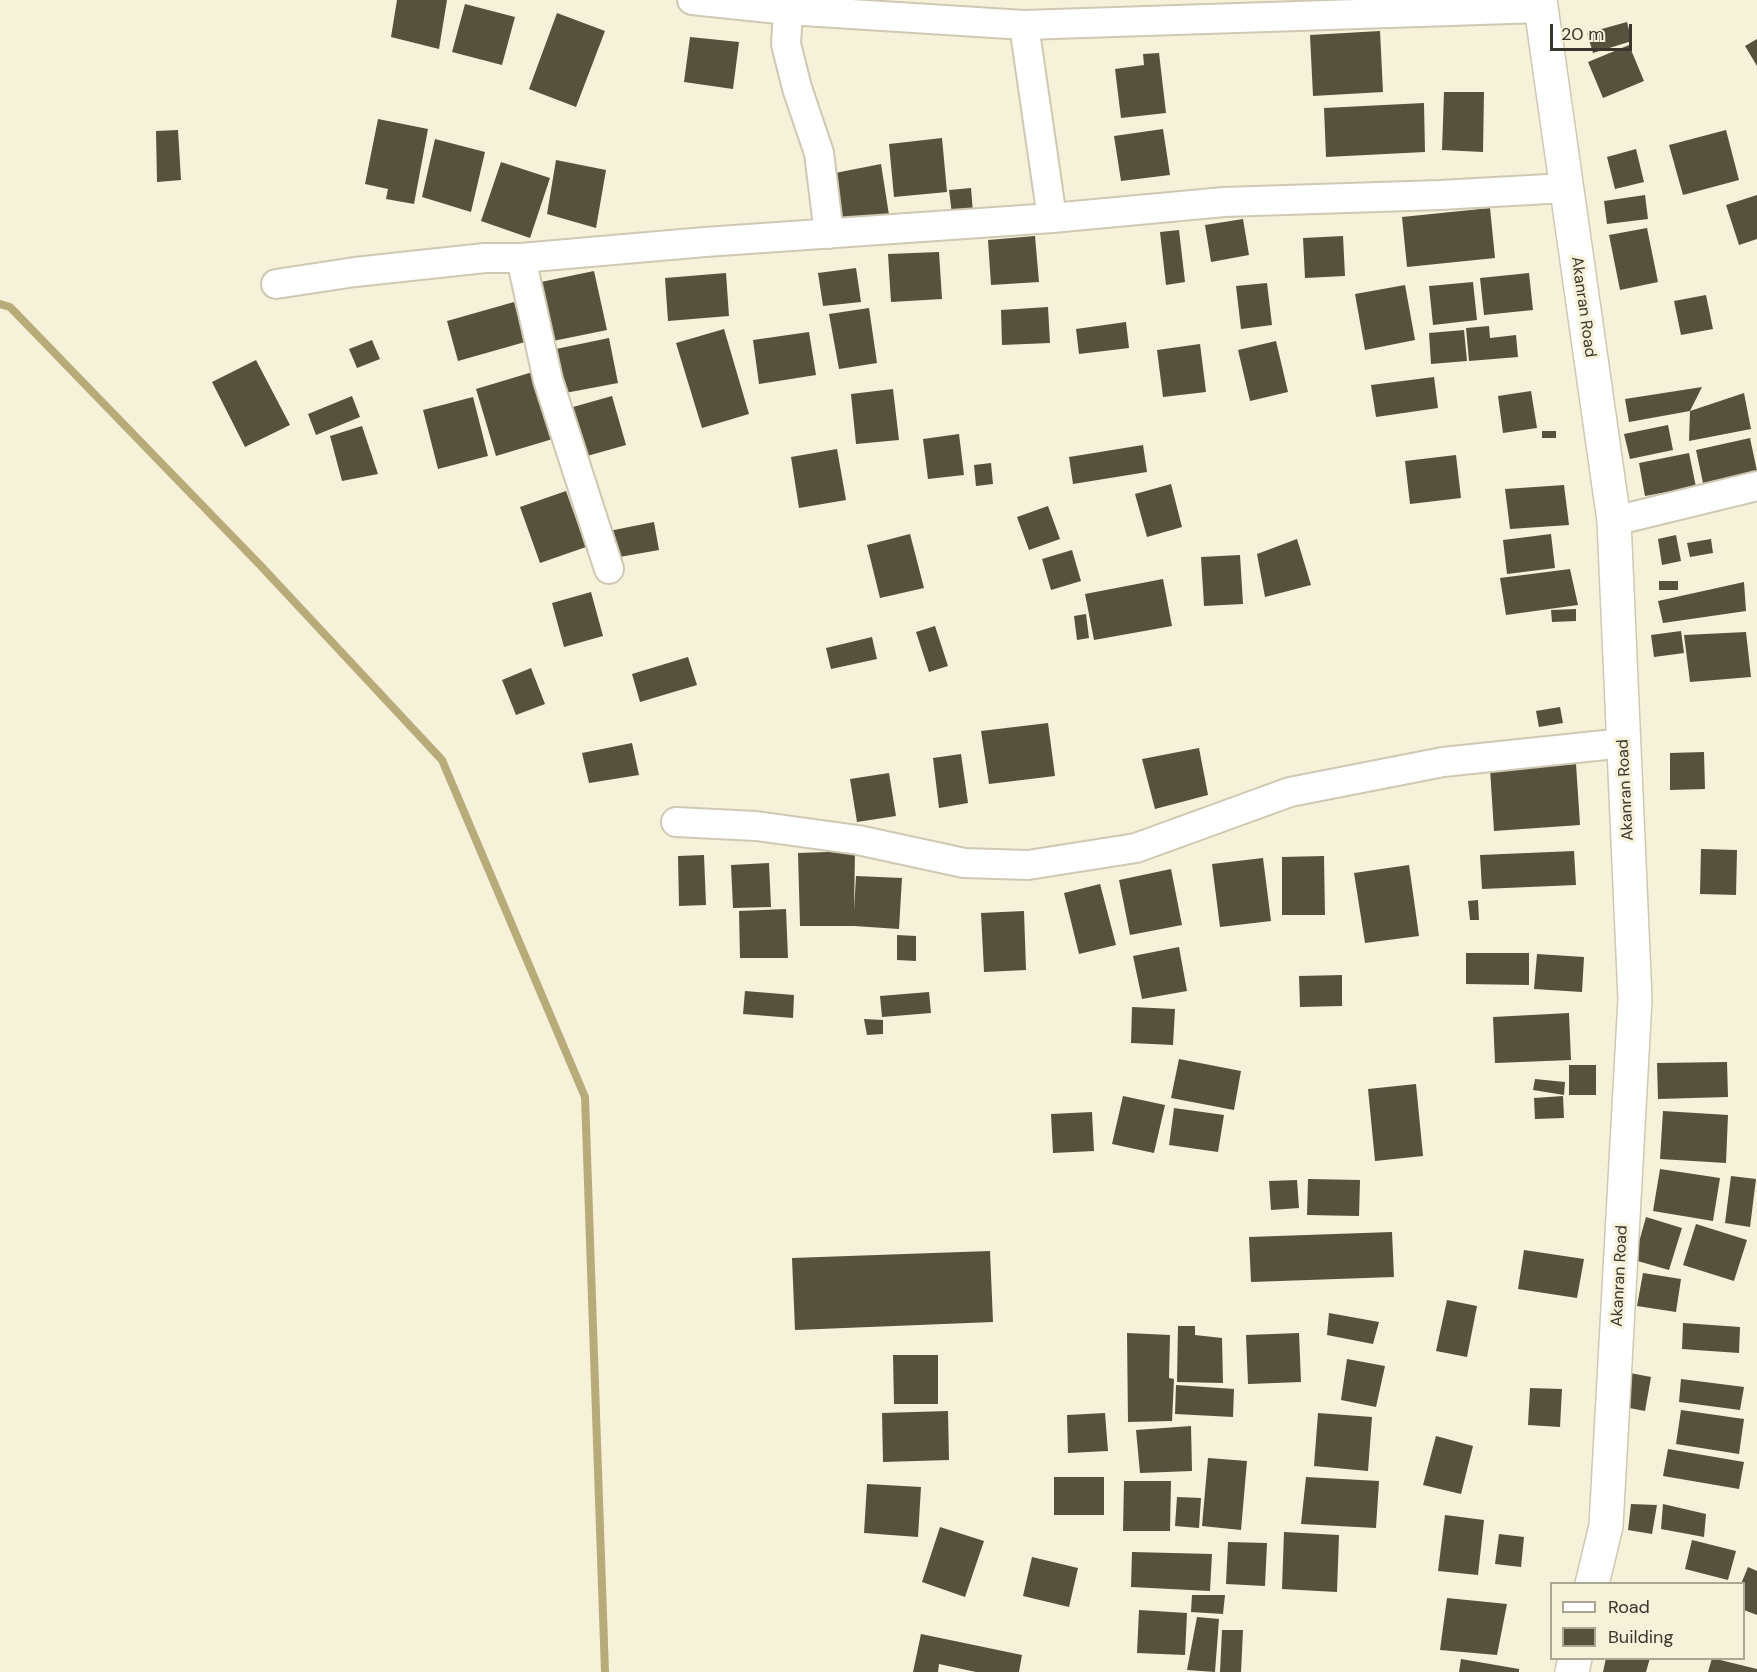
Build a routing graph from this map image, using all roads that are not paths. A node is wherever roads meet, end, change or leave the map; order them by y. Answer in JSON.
{"nodes":[{"id":1,"x":692,"y":0,"type":"edge"},
{"id":2,"x":1540,"y":4,"type":"edge"},
{"id":3,"x":788,"y":10,"type":"junction"},
{"id":4,"x":1024,"y":25,"type":"junction"},
{"id":5,"x":1566,"y":188,"type":"junction"},
{"id":6,"x":1052,"y":218,"type":"junction"},
{"id":7,"x":829,"y":234,"type":"junction"},
{"id":8,"x":521,"y":258,"type":"junction"},
{"id":9,"x":276,"y":284,"type":"dead end"},
{"id":10,"x":1757,"y":486,"type":"edge"},
{"id":11,"x":1614,"y":521,"type":"junction"},
{"id":12,"x":609,"y":569,"type":"dead end"},
{"id":13,"x":1624,"y":743,"type":"junction"},
{"id":14,"x":676,"y":822,"type":"dead end"},
{"id":15,"x":1592,"y":1582,"type":"edge"}],
"edges":[{"from":1,"to":3,"type":"street"},
{"from":2,"to":4,"type":"street"},
{"from":2,"to":5,"type":"main road","name":"Akanran Road"},
{"from":3,"to":4,"type":"street"},
{"from":3,"to":7,"type":"street"},
{"from":4,"to":6,"type":"street"},
{"from":5,"to":6,"type":"street"},
{"from":5,"to":11,"type":"main road","name":"Akanran Road"},
{"from":6,"to":7,"type":"street"},
{"from":7,"to":8,"type":"street"},
{"from":8,"to":9,"type":"street"},
{"from":8,"to":12,"type":"street"},
{"from":10,"to":11,"type":"street"},
{"from":11,"to":13,"type":"main road","name":"Akanran Road"},
{"from":13,"to":14,"type":"street"},
{"from":13,"to":15,"type":"main road","name":"Akanran Road"}]}
